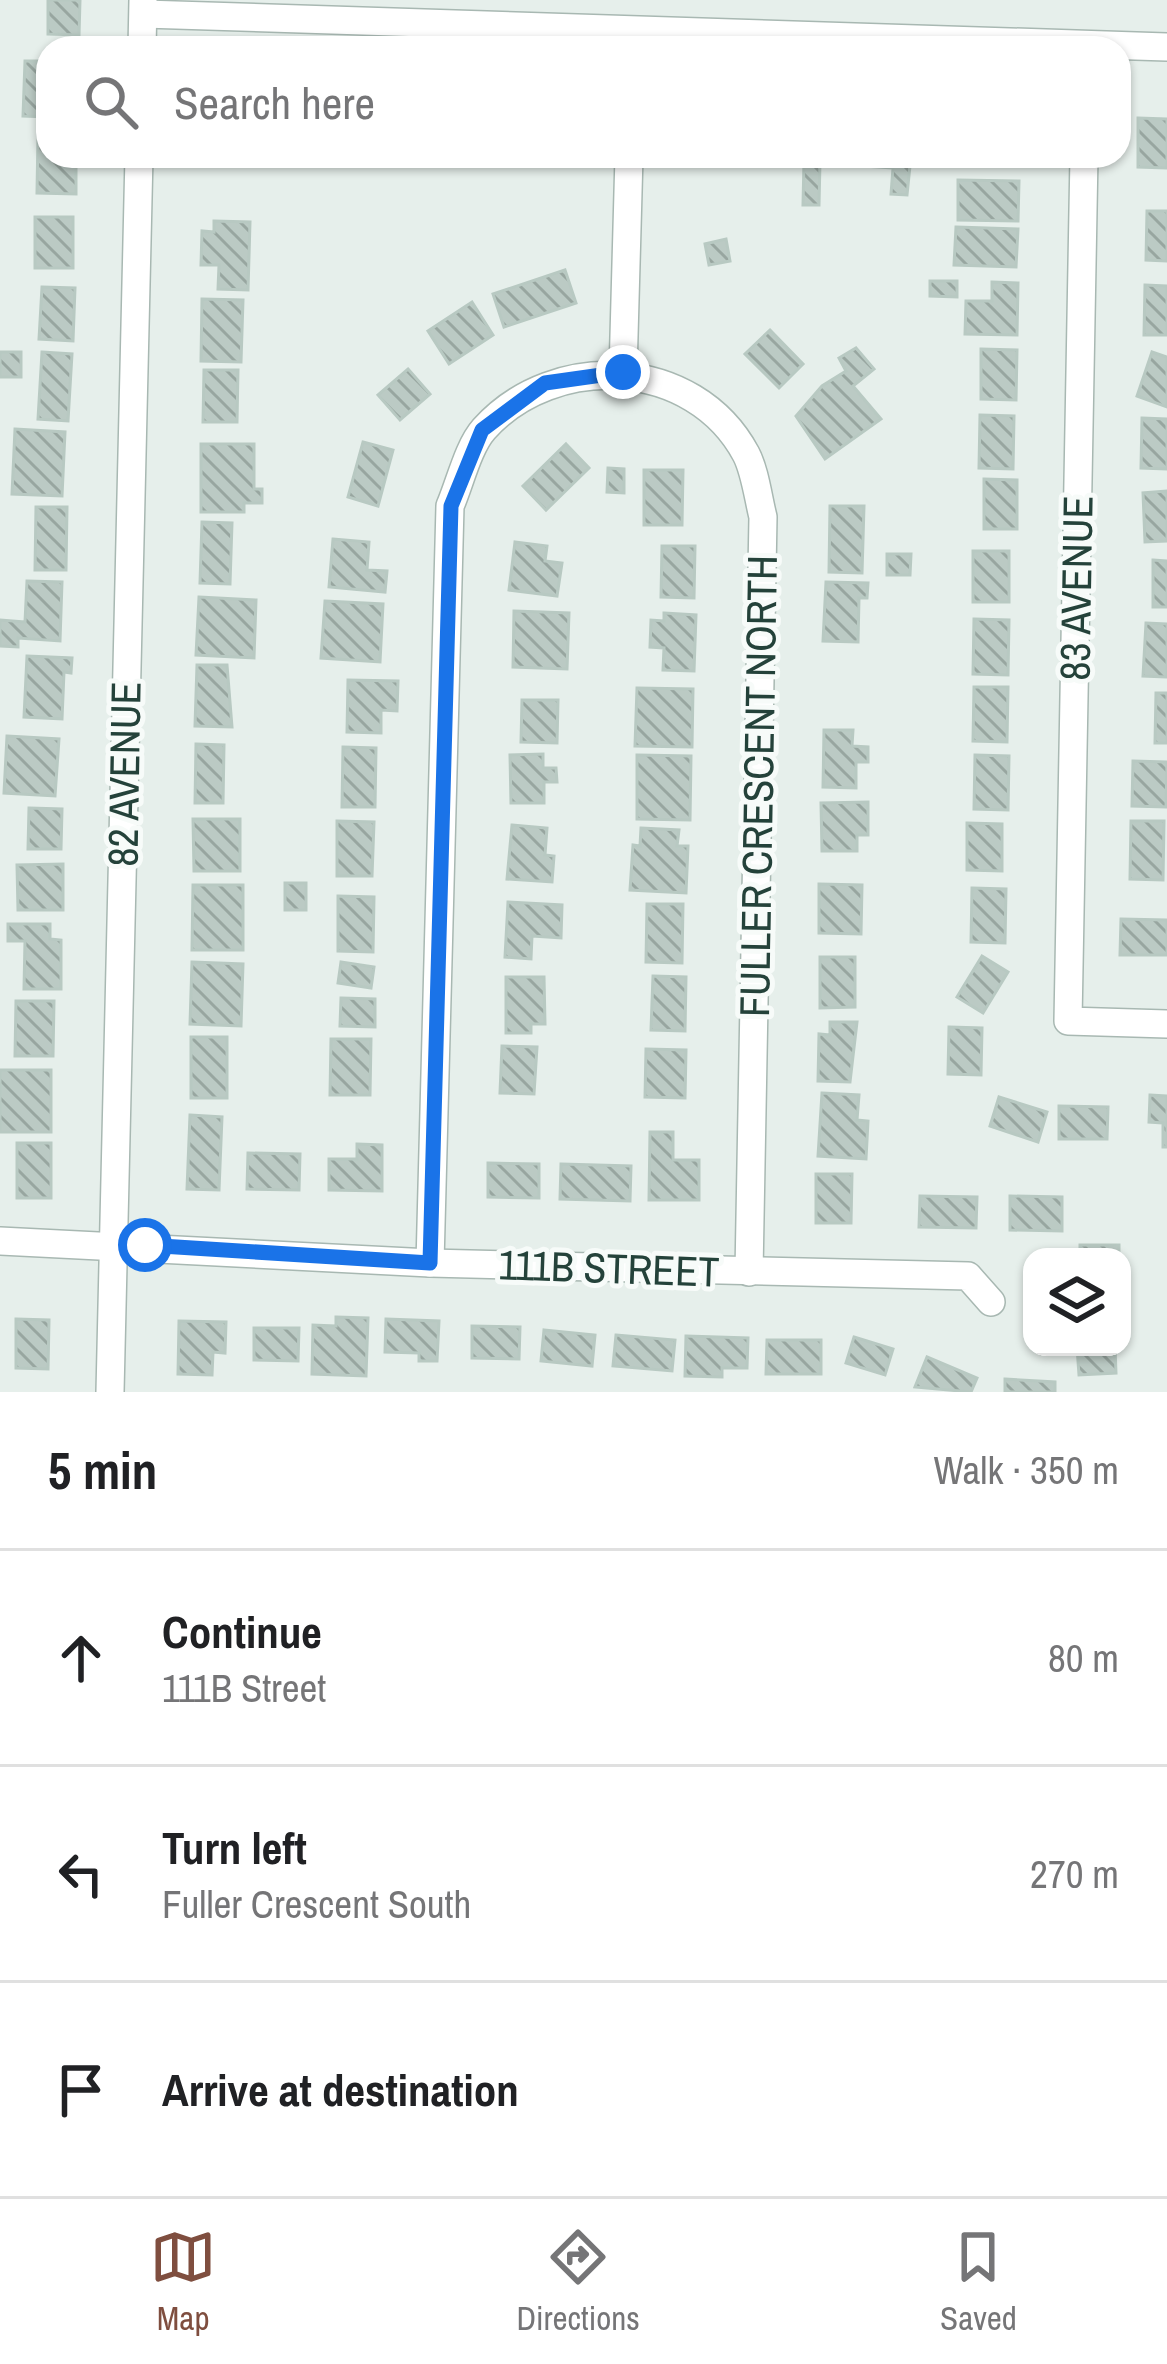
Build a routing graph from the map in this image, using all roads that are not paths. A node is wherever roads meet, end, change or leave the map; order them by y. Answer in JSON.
{"nodes":[{"id":1,"x":144,"y":7,"type":"edge"},
{"id":2,"x":587,"y":36,"type":"edge"},
{"id":3,"x":1131,"y":47,"type":"edge"},
{"id":4,"x":1167,"y":47,"type":"edge"},
{"id":5,"x":139,"y":168,"type":"edge"},
{"id":6,"x":629,"y":168,"type":"edge"},
{"id":7,"x":1084,"y":168,"type":"edge"},
{"id":8,"x":623,"y":372,"type":"junction"},
{"id":9,"x":1167,"y":1024,"type":"edge"},
{"id":10,"x":0,"y":1241,"type":"edge"},
{"id":11,"x":114,"y":1244,"type":"junction"},
{"id":12,"x":430,"y":1263,"type":"junction"},
{"id":13,"x":749,"y":1273,"type":"junction"},
{"id":14,"x":991,"y":1302,"type":"dead end"},
{"id":15,"x":110,"y":1392,"type":"edge"}],
"edges":[{"from":1,"to":2,"type":"street"},
{"from":3,"to":4,"type":"street"},
{"from":5,"to":11,"type":"street","name":"82 AVENUE"},
{"from":6,"to":8,"type":"street"},
{"from":7,"to":9,"type":"street","name":"83 AVENUE"},
{"from":8,"to":12,"type":"street"},
{"from":8,"to":13,"type":"street","name":"FULLER CRESCENT NORTH"},
{"from":10,"to":11,"type":"street","name":"111B STREET"},
{"from":11,"to":12,"type":"street","name":"111B STREET"},
{"from":11,"to":15,"type":"street","name":"82 AVENUE"},
{"from":12,"to":13,"type":"street","name":"111B STREET"},
{"from":13,"to":14,"type":"street","name":"111B STREET"}]}
